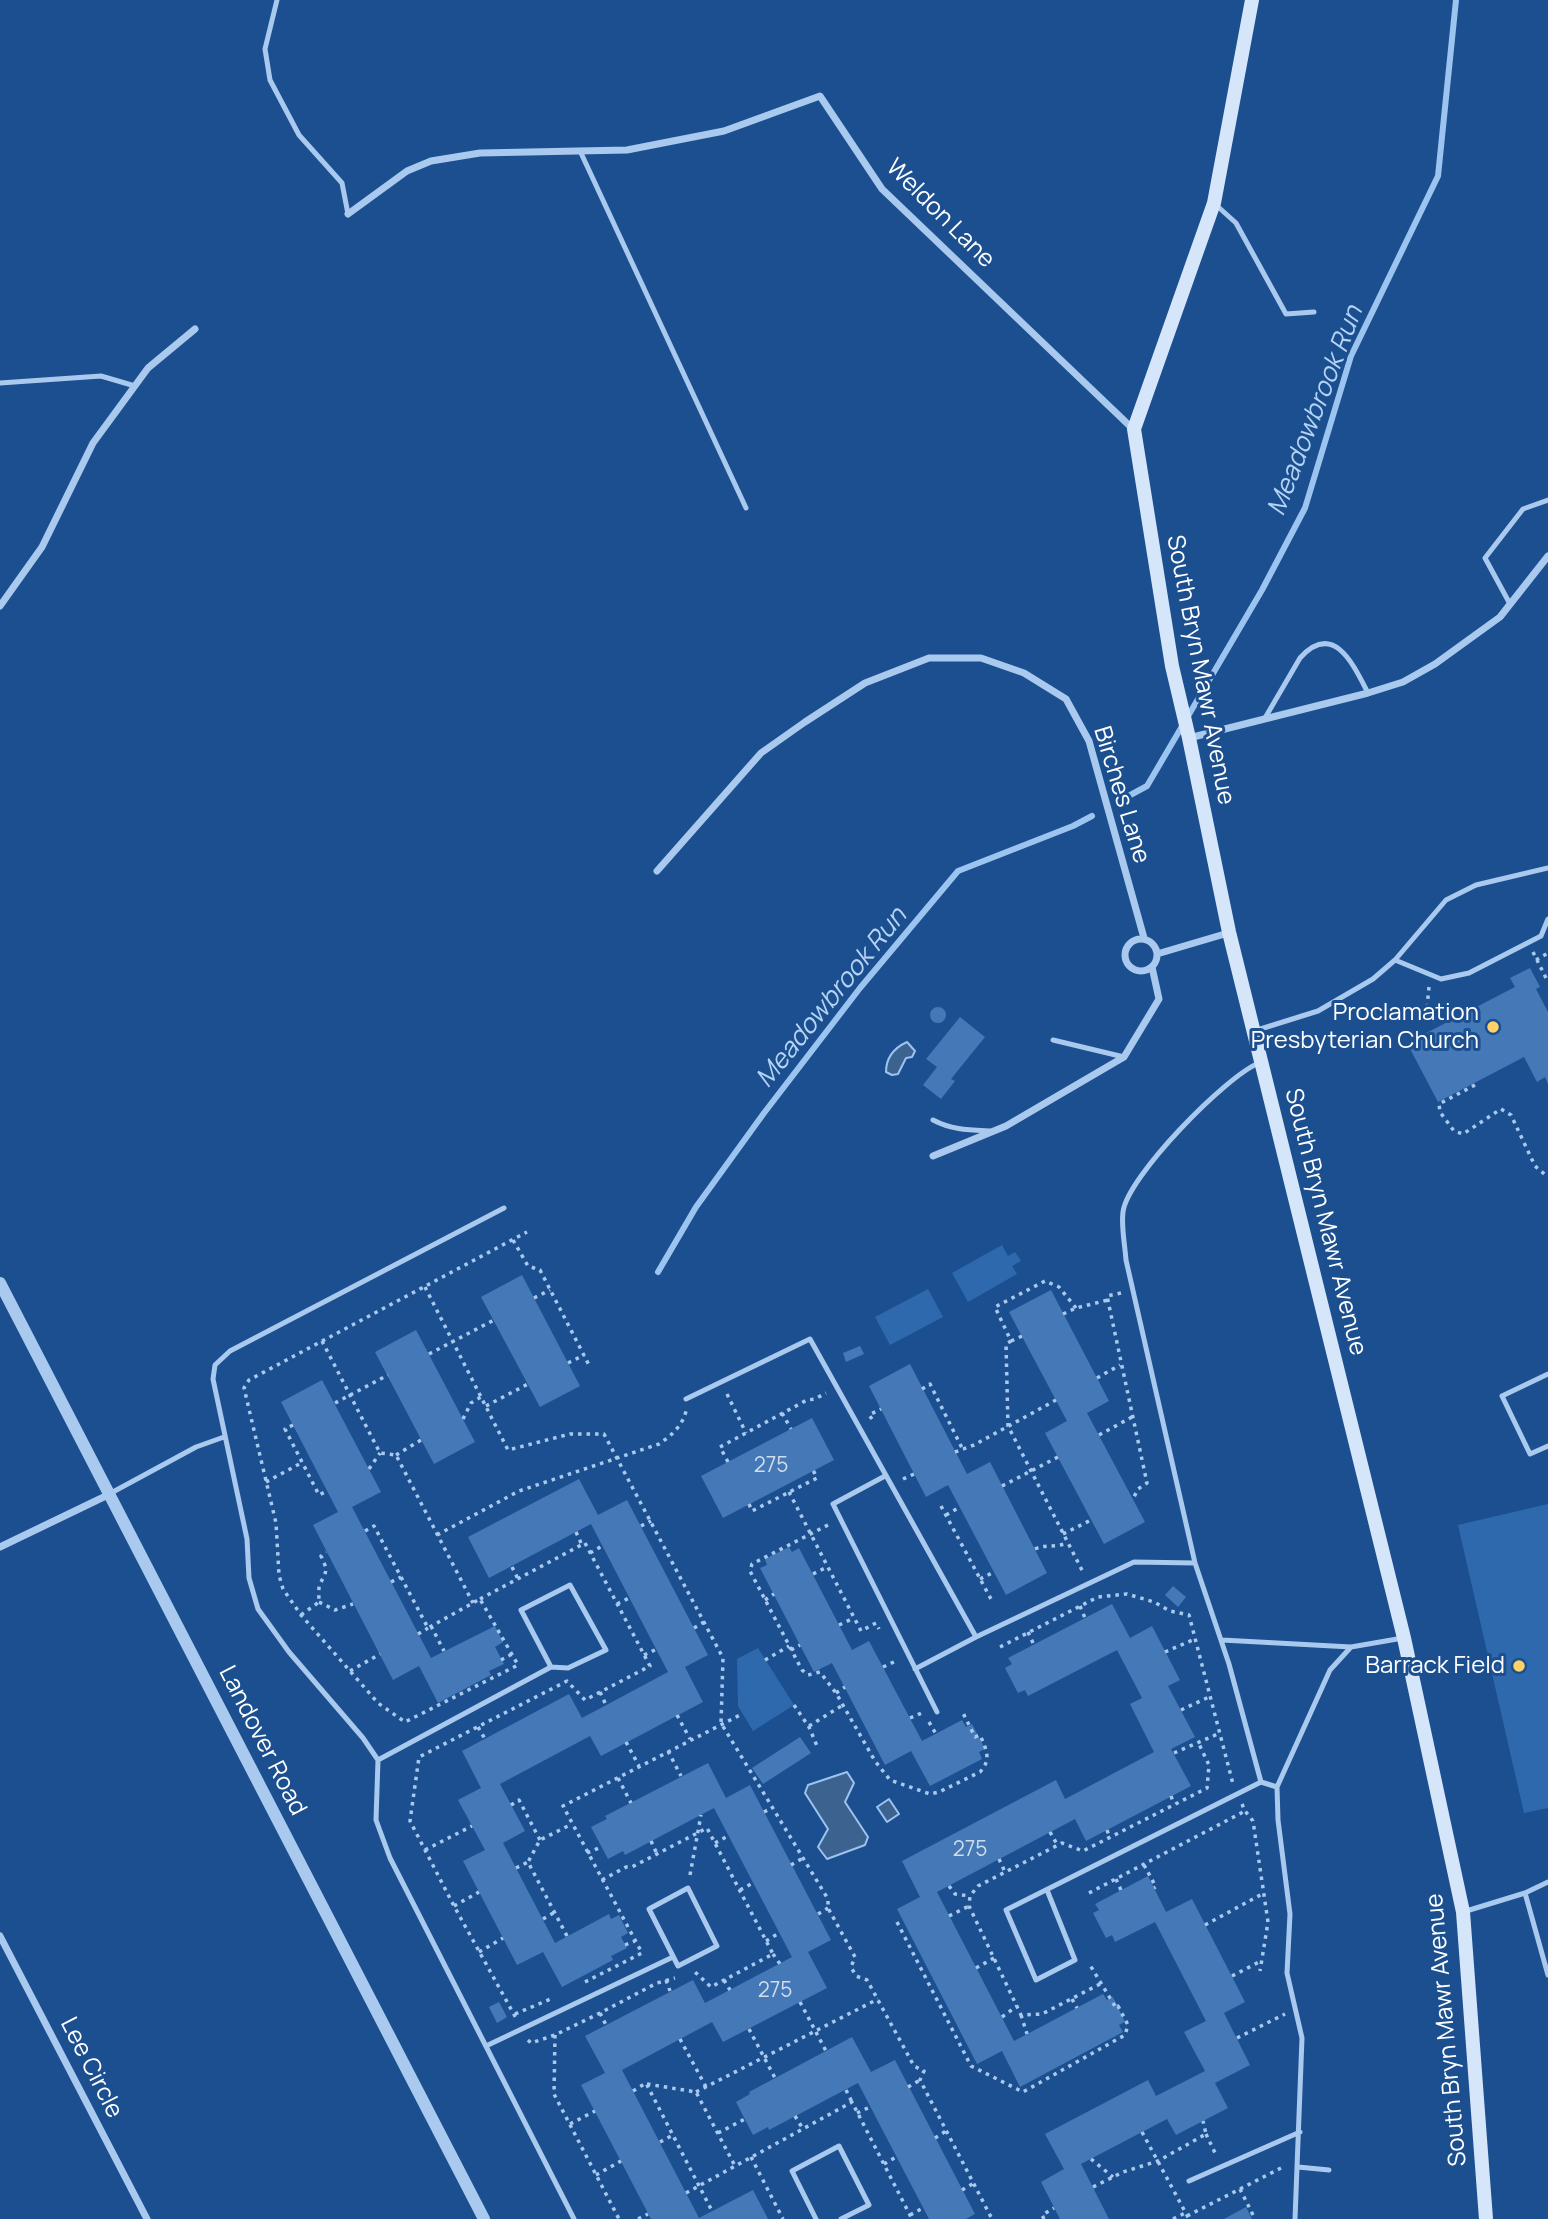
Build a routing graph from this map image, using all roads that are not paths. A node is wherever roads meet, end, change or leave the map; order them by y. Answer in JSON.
{"nodes":[{"id":1,"x":277,"y":0,"type":"edge"},
{"id":2,"x":1252,"y":0,"type":"edge"},
{"id":3,"x":581,"y":153,"type":"junction"},
{"id":4,"x":1214,"y":203,"type":"junction"},
{"id":5,"x":348,"y":214,"type":"joint"},
{"id":6,"x":1314,"y":313,"type":"dead end"},
{"id":7,"x":195,"y":329,"type":"dead end"},
{"id":8,"x":0,"y":383,"type":"edge"},
{"id":9,"x":135,"y":386,"type":"junction"},
{"id":10,"x":1134,"y":429,"type":"junction"},
{"id":11,"x":1548,"y":500,"type":"edge"},
{"id":12,"x":746,"y":508,"type":"dead end"},
{"id":13,"x":1548,"y":556,"type":"edge"},
{"id":14,"x":1510,"y":604,"type":"junction"},
{"id":15,"x":0,"y":606,"type":"edge"},
{"id":16,"x":1368,"y":693,"type":"junction"},
{"id":17,"x":1264,"y":719,"type":"junction"},
{"id":18,"x":1188,"y":732,"type":"junction"},
{"id":19,"x":1548,"y":868,"type":"edge"},
{"id":20,"x":657,"y":871,"type":"dead end"},
{"id":21,"x":1548,"y":919,"type":"edge"},
{"id":22,"x":1229,"y":932,"type":"junction"},
{"id":23,"x":1144,"y":938,"type":"junction"},
{"id":24,"x":1157,"y":954,"type":"junction"},
{"id":25,"x":1395,"y":960,"type":"junction"},
{"id":26,"x":1152,"y":967,"type":"junction"},
{"id":27,"x":1254,"y":1031,"type":"junction"},
{"id":28,"x":1053,"y":1040,"type":"dead end"},
{"id":29,"x":1124,"y":1057,"type":"junction"},
{"id":30,"x":1262,"y":1062,"type":"junction"},
{"id":31,"x":933,"y":1120,"type":"dead end"},
{"id":32,"x":993,"y":1131,"type":"junction"},
{"id":33,"x":933,"y":1156,"type":"dead end"},
{"id":34,"x":504,"y":1208,"type":"dead end"},
{"id":35,"x":0,"y":1283,"type":"edge"},
{"id":36,"x":1548,"y":1374,"type":"edge"},
{"id":37,"x":686,"y":1399,"type":"road end"},
{"id":38,"x":224,"y":1437,"type":"junction"},
{"id":39,"x":1548,"y":1446,"type":"edge"},
{"id":40,"x":886,"y":1476,"type":"junction"},
{"id":41,"x":111,"y":1493,"type":"junction"},
{"id":42,"x":0,"y":1547,"type":"edge"},
{"id":43,"x":1195,"y":1563,"type":"junction"},
{"id":44,"x":976,"y":1637,"type":"junction"},
{"id":45,"x":1404,"y":1638,"type":"junction"},
{"id":46,"x":1222,"y":1640,"type":"junction"},
{"id":47,"x":1351,"y":1647,"type":"junction"},
{"id":48,"x":551,"y":1667,"type":"junction"},
{"id":49,"x":915,"y":1669,"type":"junction"},
{"id":50,"x":937,"y":1712,"type":"dead end"},
{"id":51,"x":377,"y":1760,"type":"junction"},
{"id":52,"x":1261,"y":1782,"type":"junction"},
{"id":53,"x":1277,"y":1787,"type":"junction"},
{"id":54,"x":1548,"y":1882,"type":"edge"},
{"id":55,"x":1047,"y":1890,"type":"junction"},
{"id":56,"x":1525,"y":1893,"type":"junction"},
{"id":57,"x":1463,"y":1912,"type":"junction"},
{"id":58,"x":0,"y":1936,"type":"edge"},
{"id":59,"x":673,"y":1957,"type":"junction"},
{"id":60,"x":1548,"y":1975,"type":"edge"},
{"id":61,"x":486,"y":2046,"type":"junction"},
{"id":62,"x":1300,"y":2132,"type":"junction"},
{"id":63,"x":1298,"y":2167,"type":"junction"},
{"id":64,"x":1329,"y":2170,"type":"dead end"},
{"id":65,"x":1189,"y":2181,"type":"dead end"},
{"id":66,"x":147,"y":2219,"type":"edge"},
{"id":67,"x":484,"y":2219,"type":"edge"},
{"id":68,"x":574,"y":2219,"type":"edge"},
{"id":69,"x":816,"y":2219,"type":"edge"},
{"id":70,"x":841,"y":2219,"type":"edge"},
{"id":71,"x":1295,"y":2219,"type":"edge"},
{"id":72,"x":1486,"y":2219,"type":"edge"}],
"edges":[{"from":1,"to":5,"type":"lane"},
{"from":2,"to":4,"type":"main road","name":"South Bryn Mawr Avenue"},
{"from":3,"to":5,"type":"street","name":"Weldon Lane"},
{"from":3,"to":10,"type":"street","name":"Weldon Lane"},
{"from":3,"to":12,"type":"lane"},
{"from":4,"to":6,"type":"lane"},
{"from":4,"to":10,"type":"main road","name":"South Bryn Mawr Avenue"},
{"from":7,"to":9,"type":"street"},
{"from":8,"to":9,"type":"lane"},
{"from":9,"to":15,"type":"street"},
{"from":10,"to":18,"type":"main road","name":"South Bryn Mawr Avenue"},
{"from":11,"to":14,"type":"lane"},
{"from":13,"to":14,"type":"street"},
{"from":14,"to":16,"type":"street"},
{"from":16,"to":17,"type":"street"},
{"from":16,"to":17,"type":"lane"},
{"from":17,"to":18,"type":"street"},
{"from":18,"to":22,"type":"main road","name":"South Bryn Mawr Avenue"},
{"from":19,"to":25,"type":"lane"},
{"from":20,"to":23,"type":"street","name":"Birches Lane"},
{"from":21,"to":25,"type":"lane"},
{"from":22,"to":24,"type":"street"},
{"from":22,"to":27,"type":"main road","name":"South Bryn Mawr Avenue"},
{"from":23,"to":24,"type":"street","name":"Birches Lane"},
{"from":23,"to":26,"type":"street"},
{"from":24,"to":26,"type":"street"},
{"from":25,"to":27,"type":"lane"},
{"from":26,"to":29,"type":"street"},
{"from":27,"to":30,"type":"main road","name":"South Bryn Mawr Avenue"},
{"from":28,"to":29,"type":"lane"},
{"from":29,"to":32,"type":"street"},
{"from":30,"to":43,"type":"lane"},
{"from":30,"to":45,"type":"main road","name":"South Bryn Mawr Avenue"},
{"from":31,"to":32,"type":"lane"},
{"from":32,"to":33,"type":"street"},
{"from":34,"to":38,"type":"lane"},
{"from":35,"to":41,"type":"street","name":"Landover Road"},
{"from":36,"to":39,"type":"lane"},
{"from":37,"to":40,"type":"lane"},
{"from":38,"to":41,"type":"lane"},
{"from":38,"to":51,"type":"lane"},
{"from":40,"to":44,"type":"lane"},
{"from":40,"to":49,"type":"lane"},
{"from":41,"to":42,"type":"street"},
{"from":41,"to":67,"type":"street","name":"Landover Road"},
{"from":43,"to":44,"type":"lane"},
{"from":43,"to":46,"type":"lane"},
{"from":44,"to":49,"type":"lane"},
{"from":45,"to":47,"type":"lane"},
{"from":45,"to":57,"type":"main road","name":"South Bryn Mawr Avenue"},
{"from":46,"to":47,"type":"lane"},
{"from":46,"to":52,"type":"lane"},
{"from":47,"to":53,"type":"lane"},
{"from":48,"to":48,"type":"lane"},
{"from":48,"to":51,"type":"lane"},
{"from":49,"to":50,"type":"lane"},
{"from":51,"to":61,"type":"lane"},
{"from":52,"to":53,"type":"lane"},
{"from":52,"to":55,"type":"lane"},
{"from":53,"to":62,"type":"lane"},
{"from":54,"to":56,"type":"lane"},
{"from":55,"to":55,"type":"lane"},
{"from":56,"to":57,"type":"lane"},
{"from":56,"to":60,"type":"lane"},
{"from":57,"to":72,"type":"main road","name":"South Bryn Mawr Avenue"},
{"from":58,"to":66,"type":"street","name":"Lee Circle"},
{"from":59,"to":59,"type":"lane"},
{"from":59,"to":61,"type":"lane"},
{"from":61,"to":68,"type":"lane"},
{"from":62,"to":63,"type":"lane"},
{"from":62,"to":65,"type":"lane"},
{"from":63,"to":64,"type":"lane"},
{"from":63,"to":71,"type":"lane"},
{"from":69,"to":70,"type":"lane"}]}
